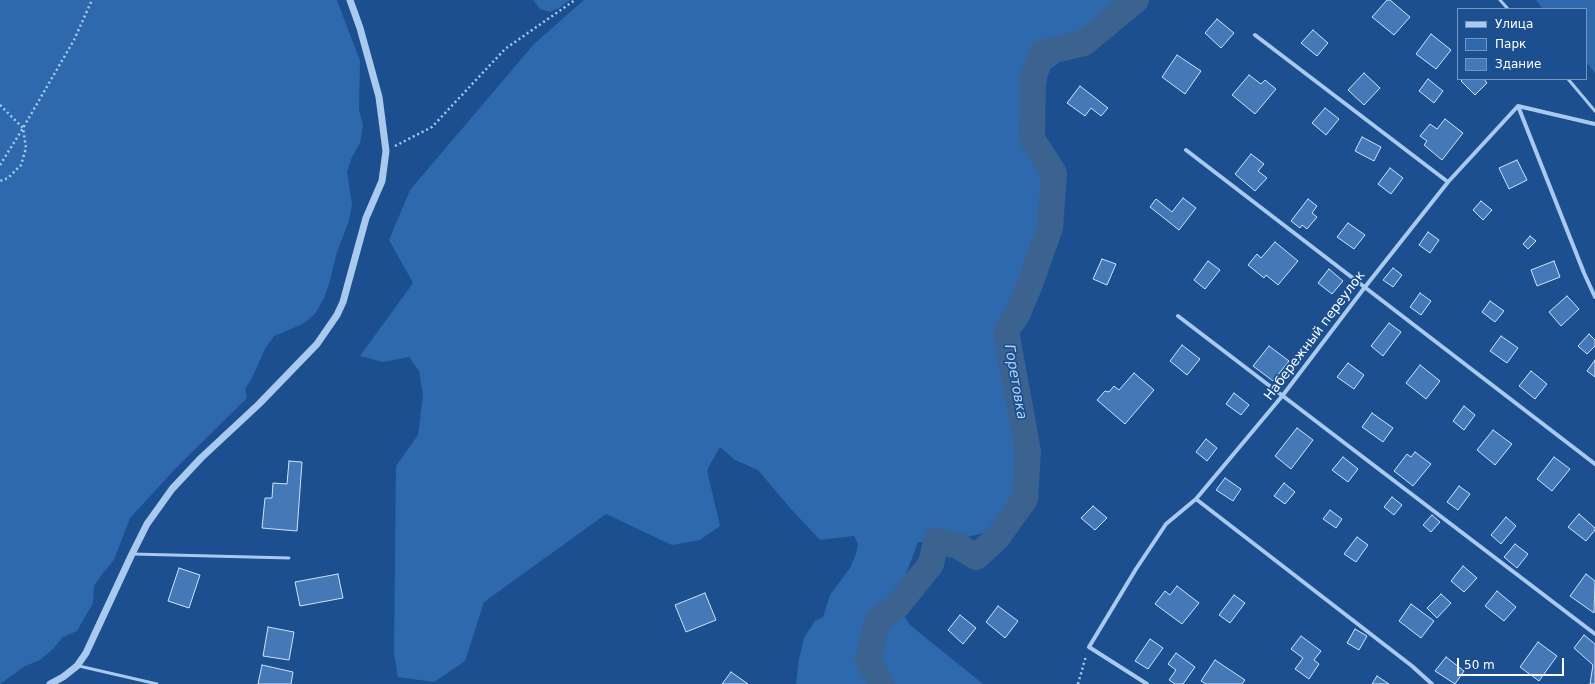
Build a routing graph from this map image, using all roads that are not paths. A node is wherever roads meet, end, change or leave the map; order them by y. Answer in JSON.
{"nodes":[{"id":1,"x":350,"y":0,"type":"edge"},
{"id":2,"x":1500,"y":0,"type":"edge"},
{"id":3,"x":1507,"y":8,"type":"edge"},
{"id":4,"x":1255,"y":35,"type":"dead end"},
{"id":5,"x":1569,"y":80,"type":"edge"},
{"id":6,"x":1518,"y":106,"type":"junction"},
{"id":7,"x":1595,"y":111,"type":"edge"},
{"id":8,"x":1595,"y":124,"type":"edge"},
{"id":9,"x":1186,"y":150,"type":"dead end"},
{"id":10,"x":1448,"y":182,"type":"junction"},
{"id":11,"x":1365,"y":287,"type":"junction"},
{"id":12,"x":1595,"y":298,"type":"edge"},
{"id":13,"x":1178,"y":316,"type":"dead end"},
{"id":14,"x":1283,"y":395,"type":"junction"},
{"id":15,"x":1595,"y":464,"type":"edge"},
{"id":16,"x":1196,"y":499,"type":"junction"},
{"id":17,"x":132,"y":554,"type":"junction"},
{"id":18,"x":289,"y":558,"type":"dead end"},
{"id":19,"x":1595,"y":634,"type":"edge"},
{"id":20,"x":77,"y":666,"type":"junction"},
{"id":21,"x":50,"y":684,"type":"edge"},
{"id":22,"x":157,"y":684,"type":"edge"},
{"id":23,"x":1147,"y":684,"type":"edge"},
{"id":24,"x":1432,"y":684,"type":"edge"}],
"edges":[{"from":1,"to":17,"type":"street"},
{"from":2,"to":3,"type":"lane"},
{"from":4,"to":10,"type":"street"},
{"from":5,"to":7,"type":"lane"},
{"from":6,"to":8,"type":"street"},
{"from":6,"to":10,"type":"street","name":"Набережный переулок"},
{"from":6,"to":12,"type":"street"},
{"from":9,"to":11,"type":"street"},
{"from":10,"to":11,"type":"street","name":"Набережный переулок"},
{"from":11,"to":14,"type":"street","name":"Набережный переулок"},
{"from":11,"to":15,"type":"street"},
{"from":13,"to":14,"type":"street"},
{"from":14,"to":16,"type":"street","name":"Набережный переулок"},
{"from":14,"to":19,"type":"street"},
{"from":16,"to":23,"type":"street","name":"Набережный переулок"},
{"from":16,"to":24,"type":"street"},
{"from":17,"to":18,"type":"lane"},
{"from":17,"to":20,"type":"street"},
{"from":20,"to":21,"type":"street"},
{"from":20,"to":22,"type":"lane"}]}
